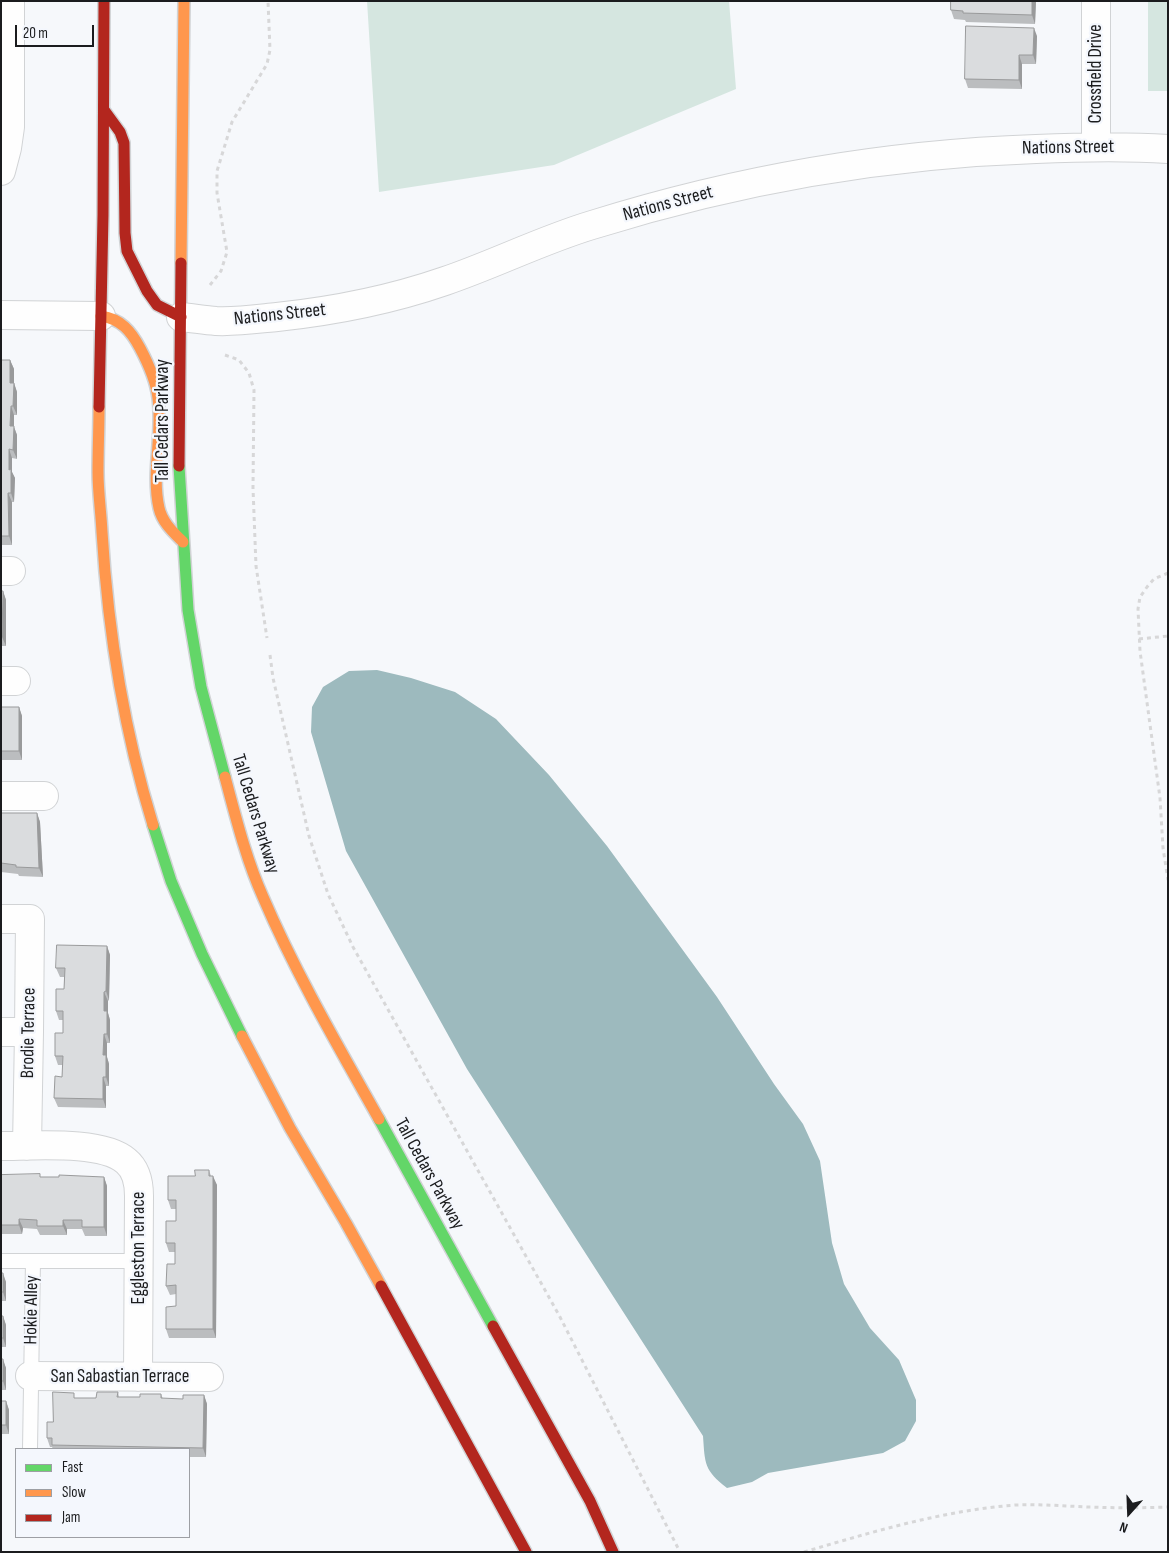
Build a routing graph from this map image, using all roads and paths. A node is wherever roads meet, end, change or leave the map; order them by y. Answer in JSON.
{"nodes":[{"id":1,"x":10,"y":1,"type":"edge"},
{"id":2,"x":104,"y":1,"type":"edge"},
{"id":3,"x":184,"y":1,"type":"edge"},
{"id":4,"x":268,"y":1,"type":"edge"},
{"id":5,"x":1096,"y":1,"type":"edge"},
{"id":6,"x":104,"y":110,"type":"junction"},
{"id":7,"x":1096,"y":147,"type":"junction"},
{"id":8,"x":1168,"y":149,"type":"edge"},
{"id":9,"x":1,"y":171,"type":"edge"},
{"id":10,"x":210,"y":285,"type":"dead end"},
{"id":11,"x":1,"y":315,"type":"edge"},
{"id":12,"x":101,"y":316,"type":"junction"},
{"id":13,"x":181,"y":317,"type":"junction"},
{"id":14,"x":225,"y":355,"type":"dead end"},
{"id":15,"x":183,"y":542,"type":"junction"},
{"id":16,"x":1168,"y":573,"type":"edge"},
{"id":17,"x":1168,"y":636,"type":"edge"},
{"id":18,"x":267,"y":638,"type":"dead end"},
{"id":19,"x":1139,"y":639,"type":"junction"},
{"id":20,"x":270,"y":655,"type":"dead end"},
{"id":21,"x":1,"y":796,"type":"edge"},
{"id":22,"x":44,"y":796,"type":"dead end"},
{"id":23,"x":1168,"y":880,"type":"edge"},
{"id":24,"x":1,"y":919,"type":"edge"},
{"id":25,"x":1,"y":1032,"type":"edge"},
{"id":26,"x":30,"y":1032,"type":"junction"},
{"id":27,"x":14,"y":1146,"type":"edge"},
{"id":28,"x":1,"y":1261,"type":"edge"},
{"id":29,"x":33,"y":1261,"type":"junction"},
{"id":30,"x":140,"y":1261,"type":"junction"},
{"id":31,"x":30,"y":1376,"type":"junction"},
{"id":32,"x":138,"y":1377,"type":"junction"},
{"id":33,"x":209,"y":1377,"type":"dead end"},
{"id":34,"x":30,"y":1448,"type":"edge"},
{"id":35,"x":1168,"y":1507,"type":"edge"},
{"id":36,"x":526,"y":1552,"type":"edge"},
{"id":37,"x":613,"y":1552,"type":"edge"},
{"id":38,"x":680,"y":1552,"type":"edge"},
{"id":39,"x":804,"y":1552,"type":"edge"}],
"edges":[{"from":1,"to":9,"type":"street"},
{"from":2,"to":6,"type":"main road"},
{"from":3,"to":13,"type":"main road","name":"Tall Cedars Parkway"},
{"from":4,"to":10,"type":"path"},
{"from":5,"to":7,"type":"street","name":"Crossfield Drive"},
{"from":6,"to":12,"type":"main road"},
{"from":6,"to":13,"type":"main road"},
{"from":7,"to":8,"type":"street","name":"Nations Street"},
{"from":7,"to":13,"type":"street","name":"Nations Street"},
{"from":11,"to":12,"type":"street"},
{"from":12,"to":15,"type":"main road"},
{"from":12,"to":36,"type":"main road"},
{"from":13,"to":15,"type":"main road","name":"Tall Cedars Parkway"},
{"from":14,"to":18,"type":"path"},
{"from":15,"to":37,"type":"main road","name":"Tall Cedars Parkway"},
{"from":16,"to":19,"type":"path"},
{"from":17,"to":19,"type":"path"},
{"from":19,"to":23,"type":"path"},
{"from":20,"to":38,"type":"path"},
{"from":21,"to":22,"type":"street"},
{"from":24,"to":26,"type":"street","name":"Brodie Terrace"},
{"from":25,"to":26,"type":"street"},
{"from":26,"to":27,"type":"street","name":"Brodie Terrace"},
{"from":27,"to":30,"type":"street","name":"Eggleston Terrace"},
{"from":28,"to":29,"type":"lane","name":"Hokie Alley"},
{"from":29,"to":30,"type":"lane","name":"Hokie Alley"},
{"from":29,"to":31,"type":"lane","name":"Hokie Alley"},
{"from":30,"to":32,"type":"street","name":"Eggleston Terrace"},
{"from":31,"to":32,"type":"street","name":"San Sabastian Terrace"},
{"from":31,"to":34,"type":"lane","name":"Hokie Alley"},
{"from":32,"to":33,"type":"street","name":"San Sabastian Terrace"},
{"from":35,"to":39,"type":"path"}]}
